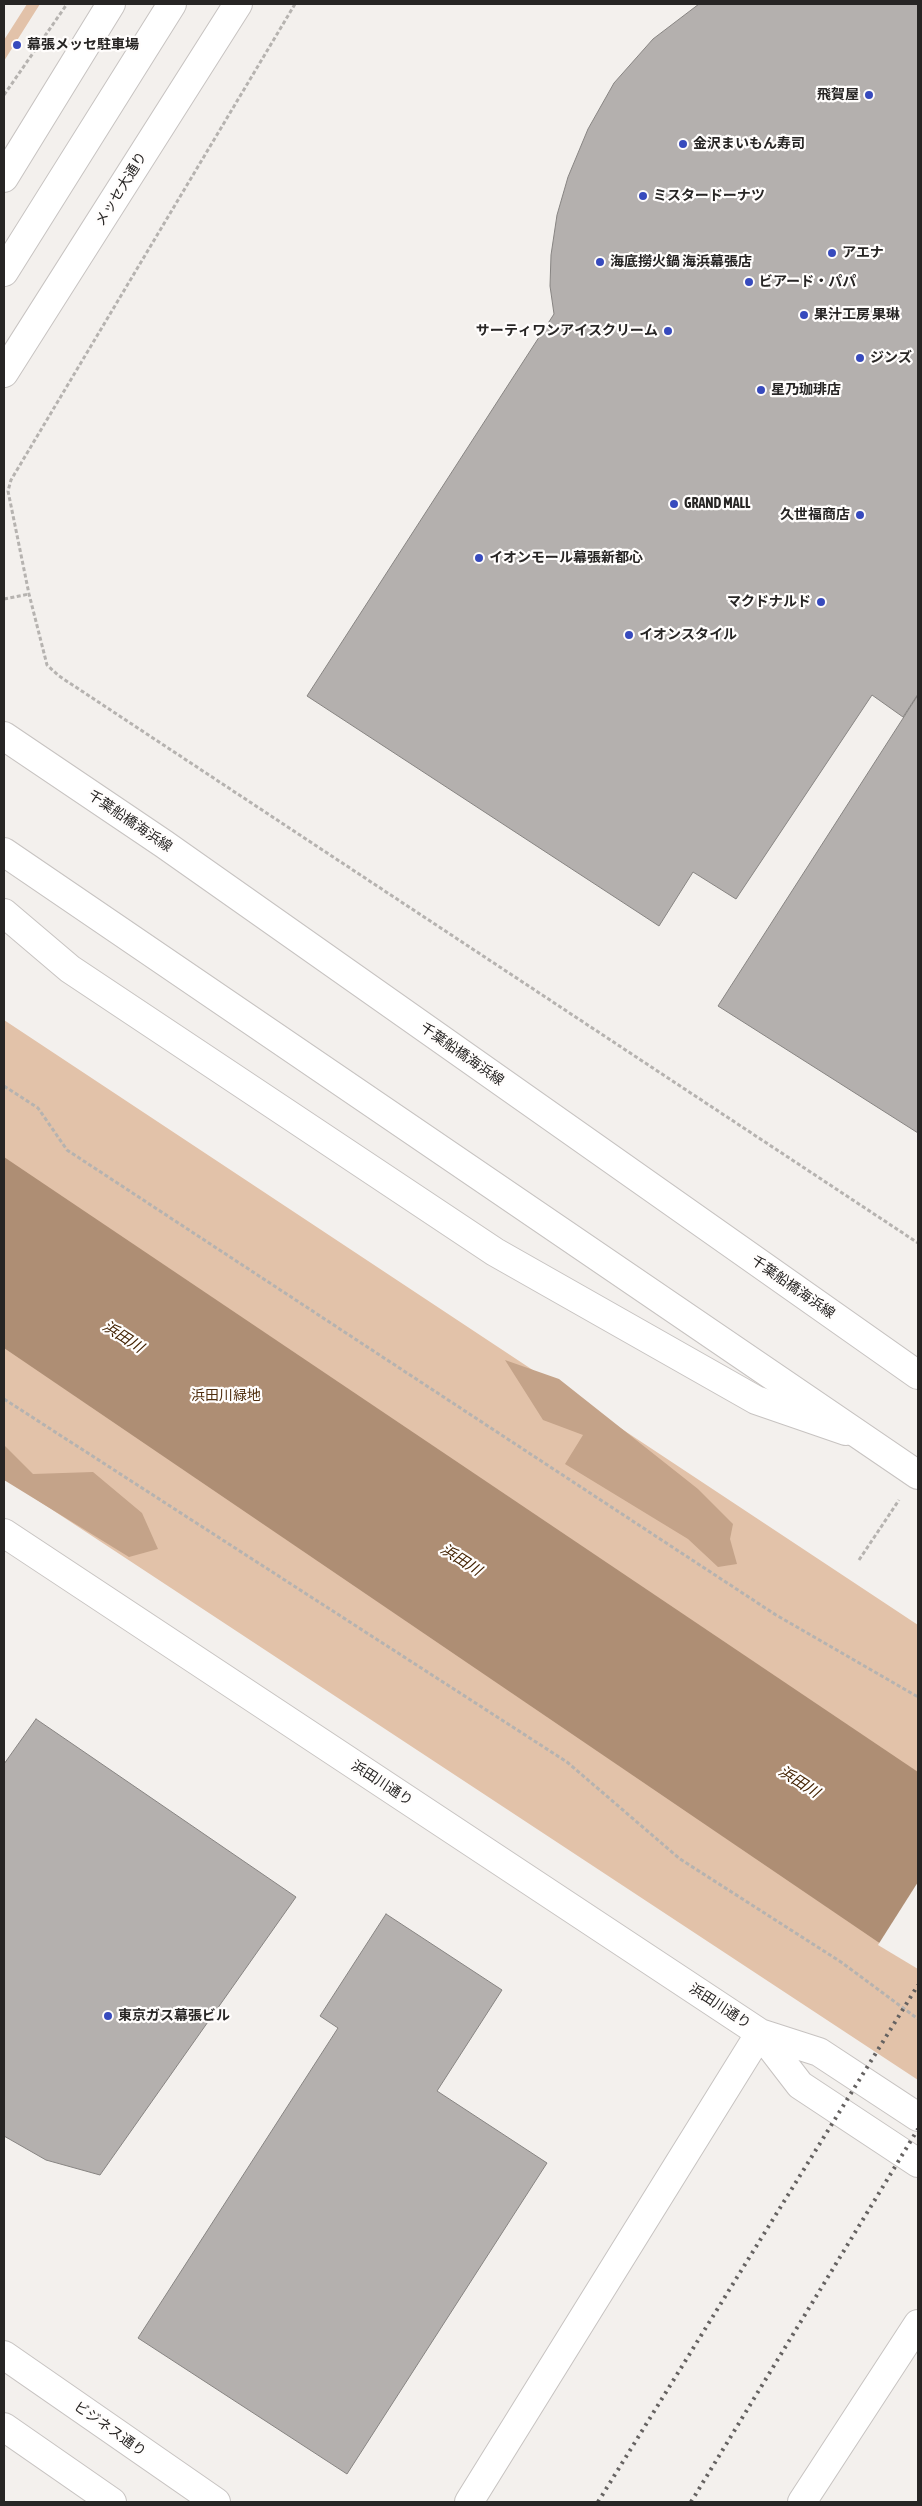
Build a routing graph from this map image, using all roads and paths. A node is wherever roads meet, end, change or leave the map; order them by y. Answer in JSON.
{"nodes":[{"id":1,"x":67,"y":4,"type":"edge"},
{"id":2,"x":111,"y":4,"type":"edge"},
{"id":3,"x":172,"y":4,"type":"edge"},
{"id":4,"x":238,"y":4,"type":"edge"},
{"id":5,"x":295,"y":4,"type":"edge"},
{"id":6,"x":4,"y":95,"type":"edge"},
{"id":7,"x":4,"y":178,"type":"edge"},
{"id":8,"x":4,"y":272,"type":"edge"},
{"id":9,"x":4,"y":374,"type":"edge"},
{"id":10,"x":29,"y":594,"type":"junction"},
{"id":11,"x":4,"y":599,"type":"edge"},
{"id":12,"x":4,"y":736,"type":"edge"},
{"id":13,"x":4,"y":852,"type":"edge"},
{"id":14,"x":4,"y":913,"type":"edge"},
{"id":15,"x":4,"y":1086,"type":"edge"},
{"id":16,"x":918,"y":1243,"type":"edge"},
{"id":17,"x":918,"y":1375,"type":"edge"},
{"id":18,"x":4,"y":1399,"type":"edge"},
{"id":19,"x":855,"y":1434,"type":"junction"},
{"id":20,"x":917,"y":1475,"type":"edge"},
{"id":21,"x":4,"y":1533,"type":"edge"},
{"id":22,"x":859,"y":1560,"type":"dead end"},
{"id":23,"x":918,"y":1697,"type":"edge"},
{"id":24,"x":918,"y":2019,"type":"edge"},
{"id":25,"x":760,"y":2033,"type":"junction"},
{"id":26,"x":918,"y":2117,"type":"edge"},
{"id":27,"x":918,"y":2163,"type":"edge"},
{"id":28,"x":918,"y":2324,"type":"edge"},
{"id":29,"x":4,"y":2355,"type":"edge"},
{"id":30,"x":4,"y":2427,"type":"edge"},
{"id":31,"x":112,"y":2502,"type":"edge"},
{"id":32,"x":216,"y":2502,"type":"edge"},
{"id":33,"x":470,"y":2502,"type":"edge"},
{"id":34,"x":802,"y":2502,"type":"edge"}],
"edges":[{"from":1,"to":6,"type":"path"},
{"from":2,"to":7,"type":"street"},
{"from":3,"to":8,"type":"street"},
{"from":4,"to":9,"type":"street","name":"メッセ大通り"},
{"from":5,"to":10,"type":"path"},
{"from":10,"to":11,"type":"path"},
{"from":10,"to":16,"type":"path"},
{"from":12,"to":17,"type":"street","name":"千葉船橋海浜線"},
{"from":13,"to":19,"type":"street"},
{"from":14,"to":19,"type":"street"},
{"from":15,"to":23,"type":"path"},
{"from":18,"to":24,"type":"path"},
{"from":19,"to":20,"type":"street"},
{"from":20,"to":22,"type":"path"},
{"from":21,"to":25,"type":"street","name":"浜田川通り"},
{"from":25,"to":26,"type":"street"},
{"from":25,"to":27,"type":"street"},
{"from":25,"to":33,"type":"street"},
{"from":28,"to":34,"type":"street"},
{"from":29,"to":32,"type":"street","name":"ビジネス通り"},
{"from":30,"to":31,"type":"street"}]}
